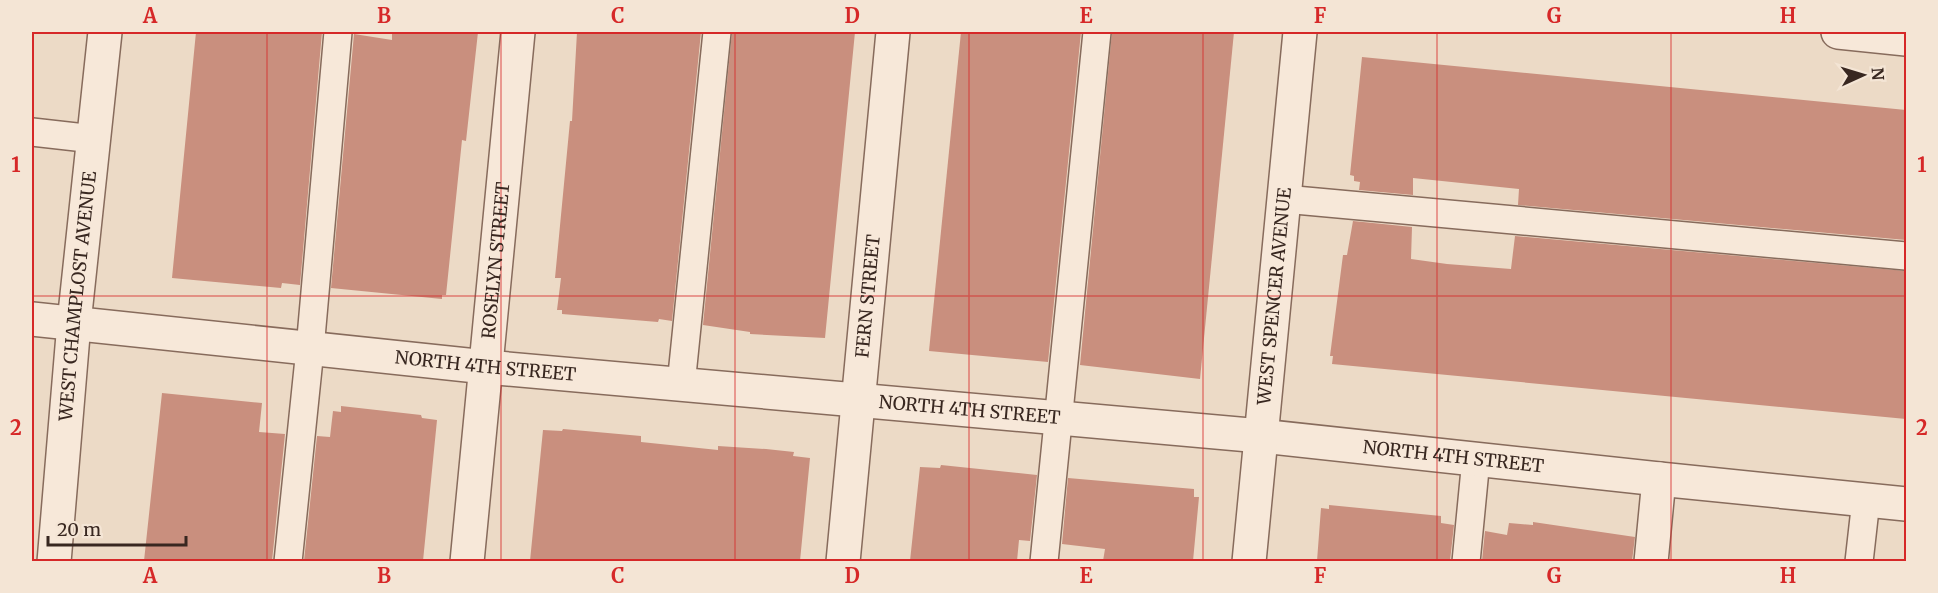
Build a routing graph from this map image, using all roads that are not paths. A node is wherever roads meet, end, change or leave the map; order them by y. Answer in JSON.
{"nodes":[{"id":1,"x":105,"y":32,"type":"edge"},
{"id":2,"x":338,"y":32,"type":"edge"},
{"id":3,"x":518,"y":32,"type":"edge"},
{"id":4,"x":717,"y":32,"type":"edge"},
{"id":5,"x":893,"y":32,"type":"edge"},
{"id":6,"x":1097,"y":32,"type":"edge"},
{"id":7,"x":1300,"y":32,"type":"edge"},
{"id":8,"x":1838,"y":32,"type":"edge"},
{"id":9,"x":1906,"y":39,"type":"edge"},
{"id":10,"x":32,"y":132,"type":"edge"},
{"id":11,"x":94,"y":139,"type":"junction"},
{"id":12,"x":1284,"y":199,"type":"junction"},
{"id":13,"x":1906,"y":256,"type":"edge"},
{"id":14,"x":32,"y":319,"type":"edge"},
{"id":15,"x":74,"y":323,"type":"junction"},
{"id":16,"x":310,"y":349,"type":"junction"},
{"id":17,"x":486,"y":367,"type":"junction"},
{"id":18,"x":681,"y":385,"type":"junction"},
{"id":19,"x":858,"y":401,"type":"junction"},
{"id":20,"x":1058,"y":418,"type":"junction"},
{"id":21,"x":1261,"y":436,"type":"junction"},
{"id":22,"x":1476,"y":459,"type":"junction"},
{"id":23,"x":1659,"y":479,"type":"junction"},
{"id":24,"x":1866,"y":500,"type":"junction"},
{"id":25,"x":1906,"y":504,"type":"edge"},
{"id":26,"x":54,"y":561,"type":"edge"},
{"id":27,"x":288,"y":561,"type":"edge"},
{"id":28,"x":467,"y":561,"type":"edge"},
{"id":29,"x":843,"y":561,"type":"edge"},
{"id":30,"x":1044,"y":561,"type":"edge"},
{"id":31,"x":1249,"y":561,"type":"edge"},
{"id":32,"x":1466,"y":561,"type":"edge"},
{"id":33,"x":1651,"y":561,"type":"edge"},
{"id":34,"x":1859,"y":561,"type":"edge"}],
"edges":[{"from":1,"to":11,"type":"street","name":"WEST CHAMPLOST AVENUE"},
{"from":2,"to":16,"type":"lane"},
{"from":3,"to":17,"type":"street","name":"ROSELYN STREET"},
{"from":4,"to":18,"type":"lane"},
{"from":5,"to":19,"type":"street","name":"FERN STREET"},
{"from":6,"to":20,"type":"lane"},
{"from":7,"to":12,"type":"street","name":"WEST SPENCER AVENUE"},
{"from":8,"to":9,"type":"street"},
{"from":10,"to":11,"type":"lane"},
{"from":11,"to":15,"type":"street","name":"WEST CHAMPLOST AVENUE"},
{"from":12,"to":13,"type":"lane"},
{"from":12,"to":21,"type":"street","name":"WEST SPENCER AVENUE"},
{"from":14,"to":15,"type":"street","name":"NORTH 4TH STREET"},
{"from":15,"to":16,"type":"street","name":"NORTH 4TH STREET"},
{"from":15,"to":26,"type":"street","name":"WEST CHAMPLOST AVENUE"},
{"from":16,"to":17,"type":"street","name":"NORTH 4TH STREET"},
{"from":16,"to":27,"type":"lane"},
{"from":17,"to":18,"type":"street","name":"NORTH 4TH STREET"},
{"from":17,"to":28,"type":"street","name":"ROSELYN STREET"},
{"from":18,"to":19,"type":"street","name":"NORTH 4TH STREET"},
{"from":19,"to":20,"type":"street","name":"NORTH 4TH STREET"},
{"from":19,"to":29,"type":"street","name":"FERN STREET"},
{"from":20,"to":21,"type":"street","name":"NORTH 4TH STREET"},
{"from":20,"to":30,"type":"lane"},
{"from":21,"to":22,"type":"street","name":"NORTH 4TH STREET"},
{"from":21,"to":31,"type":"street","name":"WEST SPENCER AVENUE"},
{"from":22,"to":23,"type":"street","name":"NORTH 4TH STREET"},
{"from":22,"to":32,"type":"lane"},
{"from":23,"to":24,"type":"street","name":"NORTH 4TH STREET"},
{"from":23,"to":33,"type":"street"},
{"from":24,"to":25,"type":"street","name":"NORTH 4TH STREET"},
{"from":24,"to":34,"type":"lane"}]}
